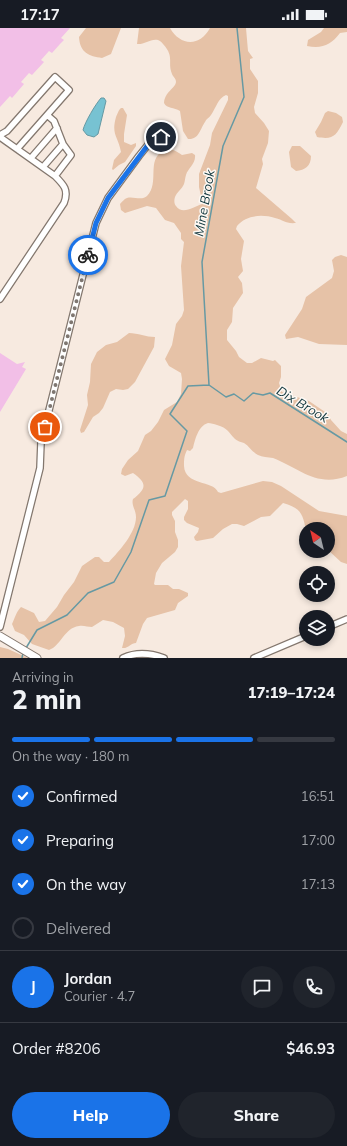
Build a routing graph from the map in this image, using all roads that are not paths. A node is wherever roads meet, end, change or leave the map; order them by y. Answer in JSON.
{"nodes":[{"id":1,"x":47,"y":115,"type":"junction"},
{"id":2,"x":57,"y":128,"type":"junction"},
{"id":3,"x":0,"y":136,"type":"edge"},
{"id":4,"x":161,"y":137,"type":"dead end"},
{"id":5,"x":63,"y":144,"type":"junction"},
{"id":6,"x":17,"y":149,"type":"junction"},
{"id":7,"x":31,"y":158,"type":"junction"},
{"id":8,"x":43,"y":167,"type":"junction"},
{"id":9,"x":55,"y":176,"type":"junction"},
{"id":10,"x":0,"y":299,"type":"edge"},
{"id":11,"x":347,"y":619,"type":"edge"},
{"id":12,"x":335,"y":624,"type":"edge"},
{"id":13,"x":0,"y":627,"type":"edge"},
{"id":14,"x":0,"y":636,"type":"edge"},
{"id":15,"x":299,"y":639,"type":"edge"},
{"id":16,"x":37,"y":658,"type":"edge"},
{"id":17,"x":123,"y":658,"type":"edge"},
{"id":18,"x":164,"y":658,"type":"edge"},
{"id":19,"x":254,"y":658,"type":"edge"}],
"edges":[{"from":1,"to":2,"type":"lane"},
{"from":1,"to":3,"type":"lane"},
{"from":1,"to":6,"type":"lane"},
{"from":2,"to":5,"type":"lane"},
{"from":2,"to":7,"type":"lane"},
{"from":3,"to":6,"type":"lane"},
{"from":4,"to":13,"type":"lane"},
{"from":5,"to":8,"type":"lane"},
{"from":5,"to":9,"type":"lane"},
{"from":6,"to":7,"type":"lane"},
{"from":7,"to":8,"type":"lane"},
{"from":8,"to":9,"type":"lane"},
{"from":9,"to":10,"type":"lane"},
{"from":11,"to":12,"type":"lane"},
{"from":14,"to":16,"type":"main road"},
{"from":15,"to":19,"type":"lane"},
{"from":17,"to":18,"type":"lane"}]}
